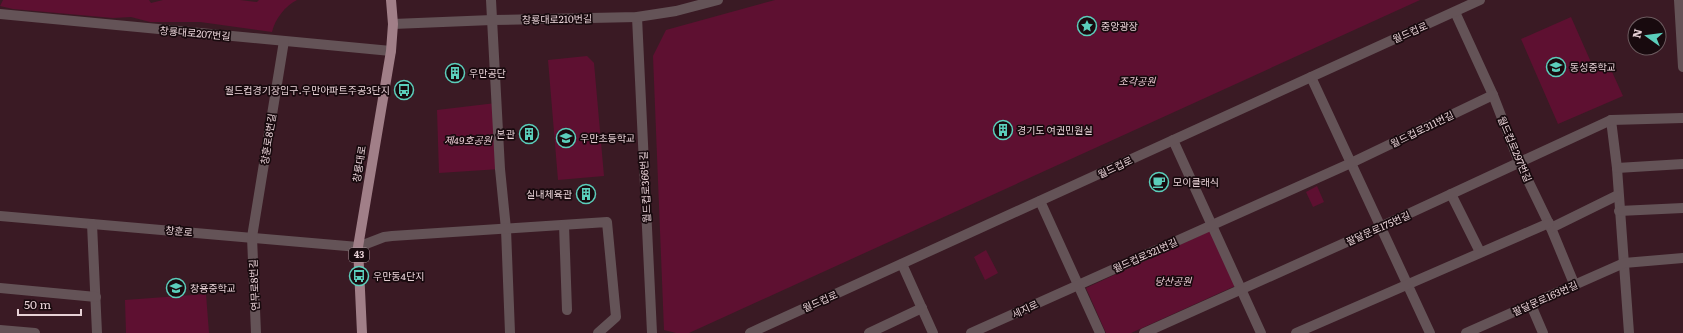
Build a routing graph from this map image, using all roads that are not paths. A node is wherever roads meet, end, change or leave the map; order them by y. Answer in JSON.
{"nodes":[{"id":1,"x":391,"y":0,"type":"edge"},
{"id":2,"x":491,"y":0,"type":"edge"},
{"id":3,"x":718,"y":0,"type":"edge"},
{"id":4,"x":1480,"y":0,"type":"edge"},
{"id":5,"x":1679,"y":0,"type":"edge"},
{"id":6,"x":1455,"y":12,"type":"junction"},
{"id":7,"x":0,"y":14,"type":"edge"},
{"id":8,"x":637,"y":17,"type":"junction"},
{"id":9,"x":492,"y":20,"type":"junction"},
{"id":10,"x":393,"y":24,"type":"junction"},
{"id":11,"x":284,"y":42,"type":"junction"},
{"id":12,"x":391,"y":52,"type":"junction"},
{"id":13,"x":1683,"y":67,"type":"edge"},
{"id":14,"x":1310,"y":77,"type":"junction"},
{"id":15,"x":1493,"y":95,"type":"junction"},
{"id":16,"x":1683,"y":118,"type":"edge"},
{"id":17,"x":1611,"y":120,"type":"junction"},
{"id":18,"x":1172,"y":140,"type":"junction"},
{"id":19,"x":1519,"y":162,"type":"junction"},
{"id":20,"x":1351,"y":163,"type":"junction"},
{"id":21,"x":1683,"y":164,"type":"edge"},
{"id":22,"x":1617,"y":168,"type":"junction"},
{"id":23,"x":1451,"y":194,"type":"junction"},
{"id":24,"x":1618,"y":196,"type":"junction"},
{"id":25,"x":1040,"y":201,"type":"junction"},
{"id":26,"x":1683,"y":208,"type":"edge"},
{"id":27,"x":1619,"y":211,"type":"junction"},
{"id":28,"x":0,"y":216,"type":"edge"},
{"id":29,"x":92,"y":224,"type":"junction"},
{"id":30,"x":564,"y":225,"type":"junction"},
{"id":31,"x":1212,"y":225,"type":"junction"},
{"id":32,"x":1550,"y":225,"type":"junction"},
{"id":33,"x":1380,"y":227,"type":"junction"},
{"id":34,"x":506,"y":229,"type":"junction"},
{"id":35,"x":252,"y":237,"type":"junction"},
{"id":36,"x":358,"y":247,"type":"junction"},
{"id":37,"x":1480,"y":252,"type":"junction"},
{"id":38,"x":1683,"y":258,"type":"edge"},
{"id":39,"x":1624,"y":263,"type":"junction"},
{"id":40,"x":902,"y":264,"type":"junction"},
{"id":41,"x":1078,"y":284,"type":"junction"},
{"id":42,"x":1407,"y":284,"type":"junction"},
{"id":43,"x":1575,"y":286,"type":"junction"},
{"id":44,"x":0,"y":288,"type":"edge"},
{"id":45,"x":1241,"y":289,"type":"junction"},
{"id":46,"x":96,"y":297,"type":"junction"},
{"id":47,"x":1531,"y":304,"type":"junction"},
{"id":48,"x":922,"y":308,"type":"junction"},
{"id":49,"x":567,"y":310,"type":"dead end"},
{"id":50,"x":0,"y":330,"type":"edge"},
{"id":51,"x":763,"y":330,"type":"edge"},
{"id":52,"x":36,"y":333,"type":"edge"},
{"id":53,"x":97,"y":333,"type":"edge"},
{"id":54,"x":256,"y":333,"type":"edge"},
{"id":55,"x":362,"y":333,"type":"edge"},
{"id":56,"x":510,"y":333,"type":"edge"},
{"id":57,"x":598,"y":333,"type":"edge"},
{"id":58,"x":652,"y":333,"type":"edge"},
{"id":59,"x":750,"y":333,"type":"edge"},
{"id":60,"x":870,"y":333,"type":"edge"},
{"id":61,"x":933,"y":333,"type":"edge"},
{"id":62,"x":971,"y":333,"type":"edge"},
{"id":63,"x":1100,"y":333,"type":"edge"},
{"id":64,"x":1144,"y":333,"type":"edge"},
{"id":65,"x":1261,"y":333,"type":"edge"},
{"id":66,"x":1296,"y":333,"type":"edge"},
{"id":67,"x":1430,"y":333,"type":"edge"},
{"id":68,"x":1466,"y":333,"type":"edge"},
{"id":69,"x":1543,"y":333,"type":"edge"},
{"id":70,"x":1629,"y":333,"type":"edge"}],
"edges":[{"from":1,"to":10,"type":"main road","name":"창룡대로","number":"43"},
{"from":2,"to":9,"type":"street"},
{"from":3,"to":8,"type":"street","name":"창룡대로210번길"},
{"from":4,"to":6,"type":"street","name":"월드컵로"},
{"from":5,"to":13,"type":"street"},
{"from":6,"to":14,"type":"street","name":"월드컵로"},
{"from":6,"to":15,"type":"street","name":"월드컵로297번길"},
{"from":7,"to":11,"type":"street","name":"창룡대로207번길"},
{"from":8,"to":9,"type":"street","name":"창룡대로210번길"},
{"from":8,"to":58,"type":"street","name":"월드컵로366번길"},
{"from":9,"to":10,"type":"street","name":"창룡대로210번길"},
{"from":9,"to":34,"type":"street"},
{"from":10,"to":12,"type":"main road","name":"창룡대로","number":"43"},
{"from":11,"to":12,"type":"street","name":"창룡대로207번길"},
{"from":11,"to":35,"type":"street","name":"창훈로8번길"},
{"from":12,"to":36,"type":"main road","name":"창룡대로","number":"43"},
{"from":14,"to":18,"type":"street","name":"월드컵로"},
{"from":14,"to":20,"type":"street"},
{"from":15,"to":19,"type":"street","name":"월드컵로297번길"},
{"from":15,"to":20,"type":"street","name":"월드컵로311번길"},
{"from":16,"to":17,"type":"street","name":"팔달문로175번길"},
{"from":17,"to":19,"type":"street","name":"팔달문로175번길"},
{"from":17,"to":22,"type":"street"},
{"from":18,"to":25,"type":"street","name":"월드컵로"},
{"from":18,"to":31,"type":"street"},
{"from":19,"to":23,"type":"street","name":"팔달문로175번길"},
{"from":19,"to":32,"type":"street","name":"월드컵로297번길"},
{"from":20,"to":31,"type":"street","name":"월드컵로311번길"},
{"from":20,"to":33,"type":"street"},
{"from":21,"to":22,"type":"street"},
{"from":22,"to":24,"type":"street"},
{"from":23,"to":33,"type":"street","name":"팔달문로175번길"},
{"from":23,"to":37,"type":"street"},
{"from":24,"to":27,"type":"street"},
{"from":24,"to":32,"type":"street"},
{"from":25,"to":40,"type":"street","name":"월드컵로"},
{"from":25,"to":41,"type":"street"},
{"from":26,"to":27,"type":"street"},
{"from":27,"to":39,"type":"street"},
{"from":28,"to":29,"type":"street","name":"창훈로"},
{"from":29,"to":35,"type":"street","name":"창훈로"},
{"from":29,"to":46,"type":"street"},
{"from":30,"to":34,"type":"street"},
{"from":30,"to":49,"type":"street"},
{"from":30,"to":57,"type":"street"},
{"from":31,"to":41,"type":"street","name":"월드컵로321번길"},
{"from":31,"to":45,"type":"street"},
{"from":32,"to":37,"type":"street"},
{"from":32,"to":43,"type":"street","name":"월드컵로297번길"},
{"from":33,"to":42,"type":"street"},
{"from":33,"to":45,"type":"street","name":"팔달문로175번길"},
{"from":34,"to":36,"type":"street"},
{"from":34,"to":56,"type":"street"},
{"from":35,"to":36,"type":"street","name":"창훈로"},
{"from":35,"to":54,"type":"street","name":"연무로8번길"},
{"from":36,"to":55,"type":"main road","name":"창룡대로","number":"43"},
{"from":37,"to":42,"type":"street"},
{"from":38,"to":39,"type":"street","name":"팔달문로163번길"},
{"from":39,"to":43,"type":"street","name":"팔달문로163번길"},
{"from":39,"to":70,"type":"street"},
{"from":40,"to":48,"type":"street"},
{"from":40,"to":51,"type":"street","name":"월드컵로"},
{"from":41,"to":62,"type":"street","name":"세지로"},
{"from":41,"to":63,"type":"street"},
{"from":42,"to":66,"type":"street"},
{"from":42,"to":67,"type":"street"},
{"from":43,"to":47,"type":"street","name":"팔달문로163번길"},
{"from":44,"to":46,"type":"street"},
{"from":45,"to":64,"type":"street","name":"팔달문로175번길"},
{"from":45,"to":65,"type":"street"},
{"from":46,"to":53,"type":"street"},
{"from":47,"to":68,"type":"street","name":"팔달문로163번길"},
{"from":47,"to":69,"type":"street"},
{"from":48,"to":60,"type":"street"},
{"from":48,"to":61,"type":"street"},
{"from":50,"to":52,"type":"street"},
{"from":51,"to":59,"type":"street","name":"월드컵로"}]}
